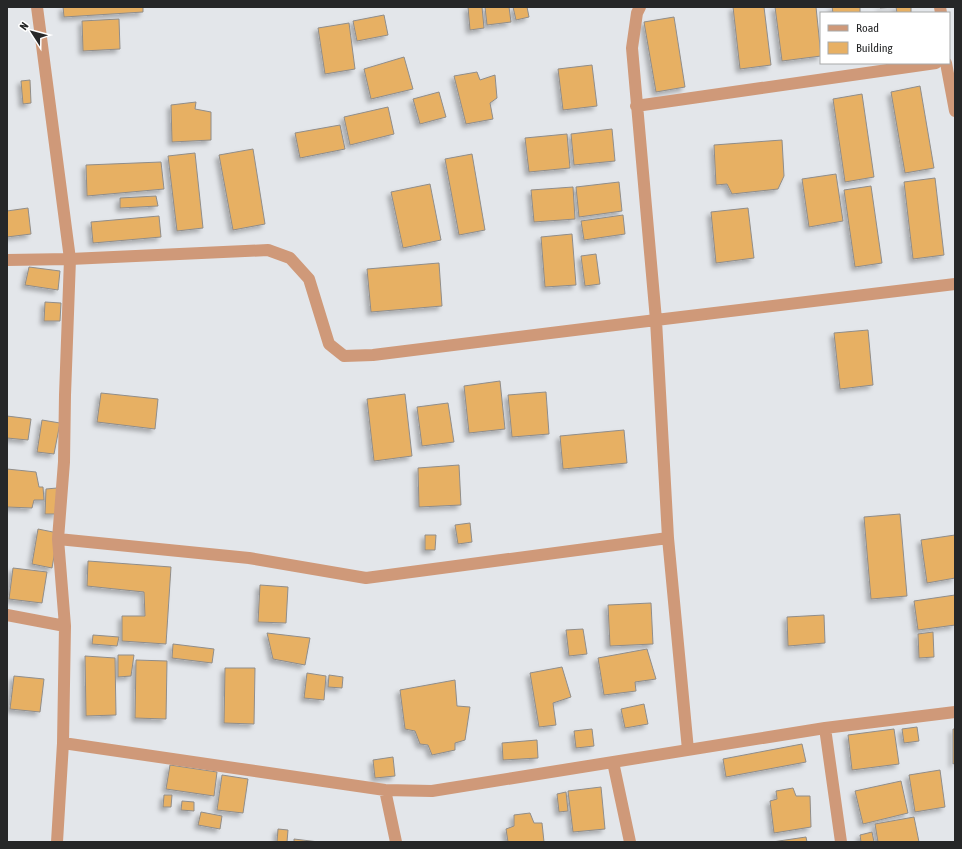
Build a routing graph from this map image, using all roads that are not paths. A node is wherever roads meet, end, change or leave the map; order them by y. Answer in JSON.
{"nodes":[{"id":1,"x":38,"y":7,"type":"edge"},
{"id":2,"x":640,"y":7,"type":"edge"},
{"id":3,"x":929,"y":64,"type":"edge"},
{"id":4,"x":946,"y":64,"type":"edge"},
{"id":5,"x":636,"y":106,"type":"junction"},
{"id":6,"x":955,"y":111,"type":"edge"},
{"id":7,"x":70,"y":259,"type":"junction"},
{"id":8,"x":7,"y":260,"type":"edge"},
{"id":9,"x":955,"y":284,"type":"edge"},
{"id":10,"x":656,"y":320,"type":"junction"},
{"id":11,"x":668,"y":538,"type":"junction"},
{"id":12,"x":58,"y":539,"type":"junction"},
{"id":13,"x":7,"y":615,"type":"edge"},
{"id":14,"x":65,"y":626,"type":"junction"},
{"id":15,"x":955,"y":712,"type":"edge"},
{"id":16,"x":825,"y":728,"type":"junction"},
{"id":17,"x":63,"y":743,"type":"junction"},
{"id":18,"x":688,"y":750,"type":"junction"},
{"id":19,"x":613,"y":762,"type":"junction"},
{"id":20,"x":385,"y":790,"type":"junction"},
{"id":21,"x":56,"y":842,"type":"edge"},
{"id":22,"x":396,"y":842,"type":"edge"},
{"id":23,"x":630,"y":842,"type":"edge"},
{"id":24,"x":841,"y":842,"type":"edge"}],
"edges":[{"from":1,"to":7,"type":"street"},
{"from":2,"to":5,"type":"street"},
{"from":3,"to":5,"type":"street"},
{"from":4,"to":6,"type":"street"},
{"from":5,"to":10,"type":"street"},
{"from":7,"to":8,"type":"street"},
{"from":7,"to":10,"type":"street"},
{"from":7,"to":12,"type":"street"},
{"from":9,"to":10,"type":"street"},
{"from":10,"to":11,"type":"street"},
{"from":11,"to":12,"type":"street"},
{"from":11,"to":18,"type":"street"},
{"from":12,"to":14,"type":"street"},
{"from":13,"to":14,"type":"street"},
{"from":14,"to":17,"type":"street"},
{"from":15,"to":16,"type":"street"},
{"from":16,"to":18,"type":"street"},
{"from":16,"to":24,"type":"street"},
{"from":17,"to":20,"type":"street"},
{"from":17,"to":21,"type":"street"},
{"from":18,"to":19,"type":"street"},
{"from":19,"to":20,"type":"street"},
{"from":19,"to":23,"type":"street"},
{"from":20,"to":22,"type":"street"}]}
